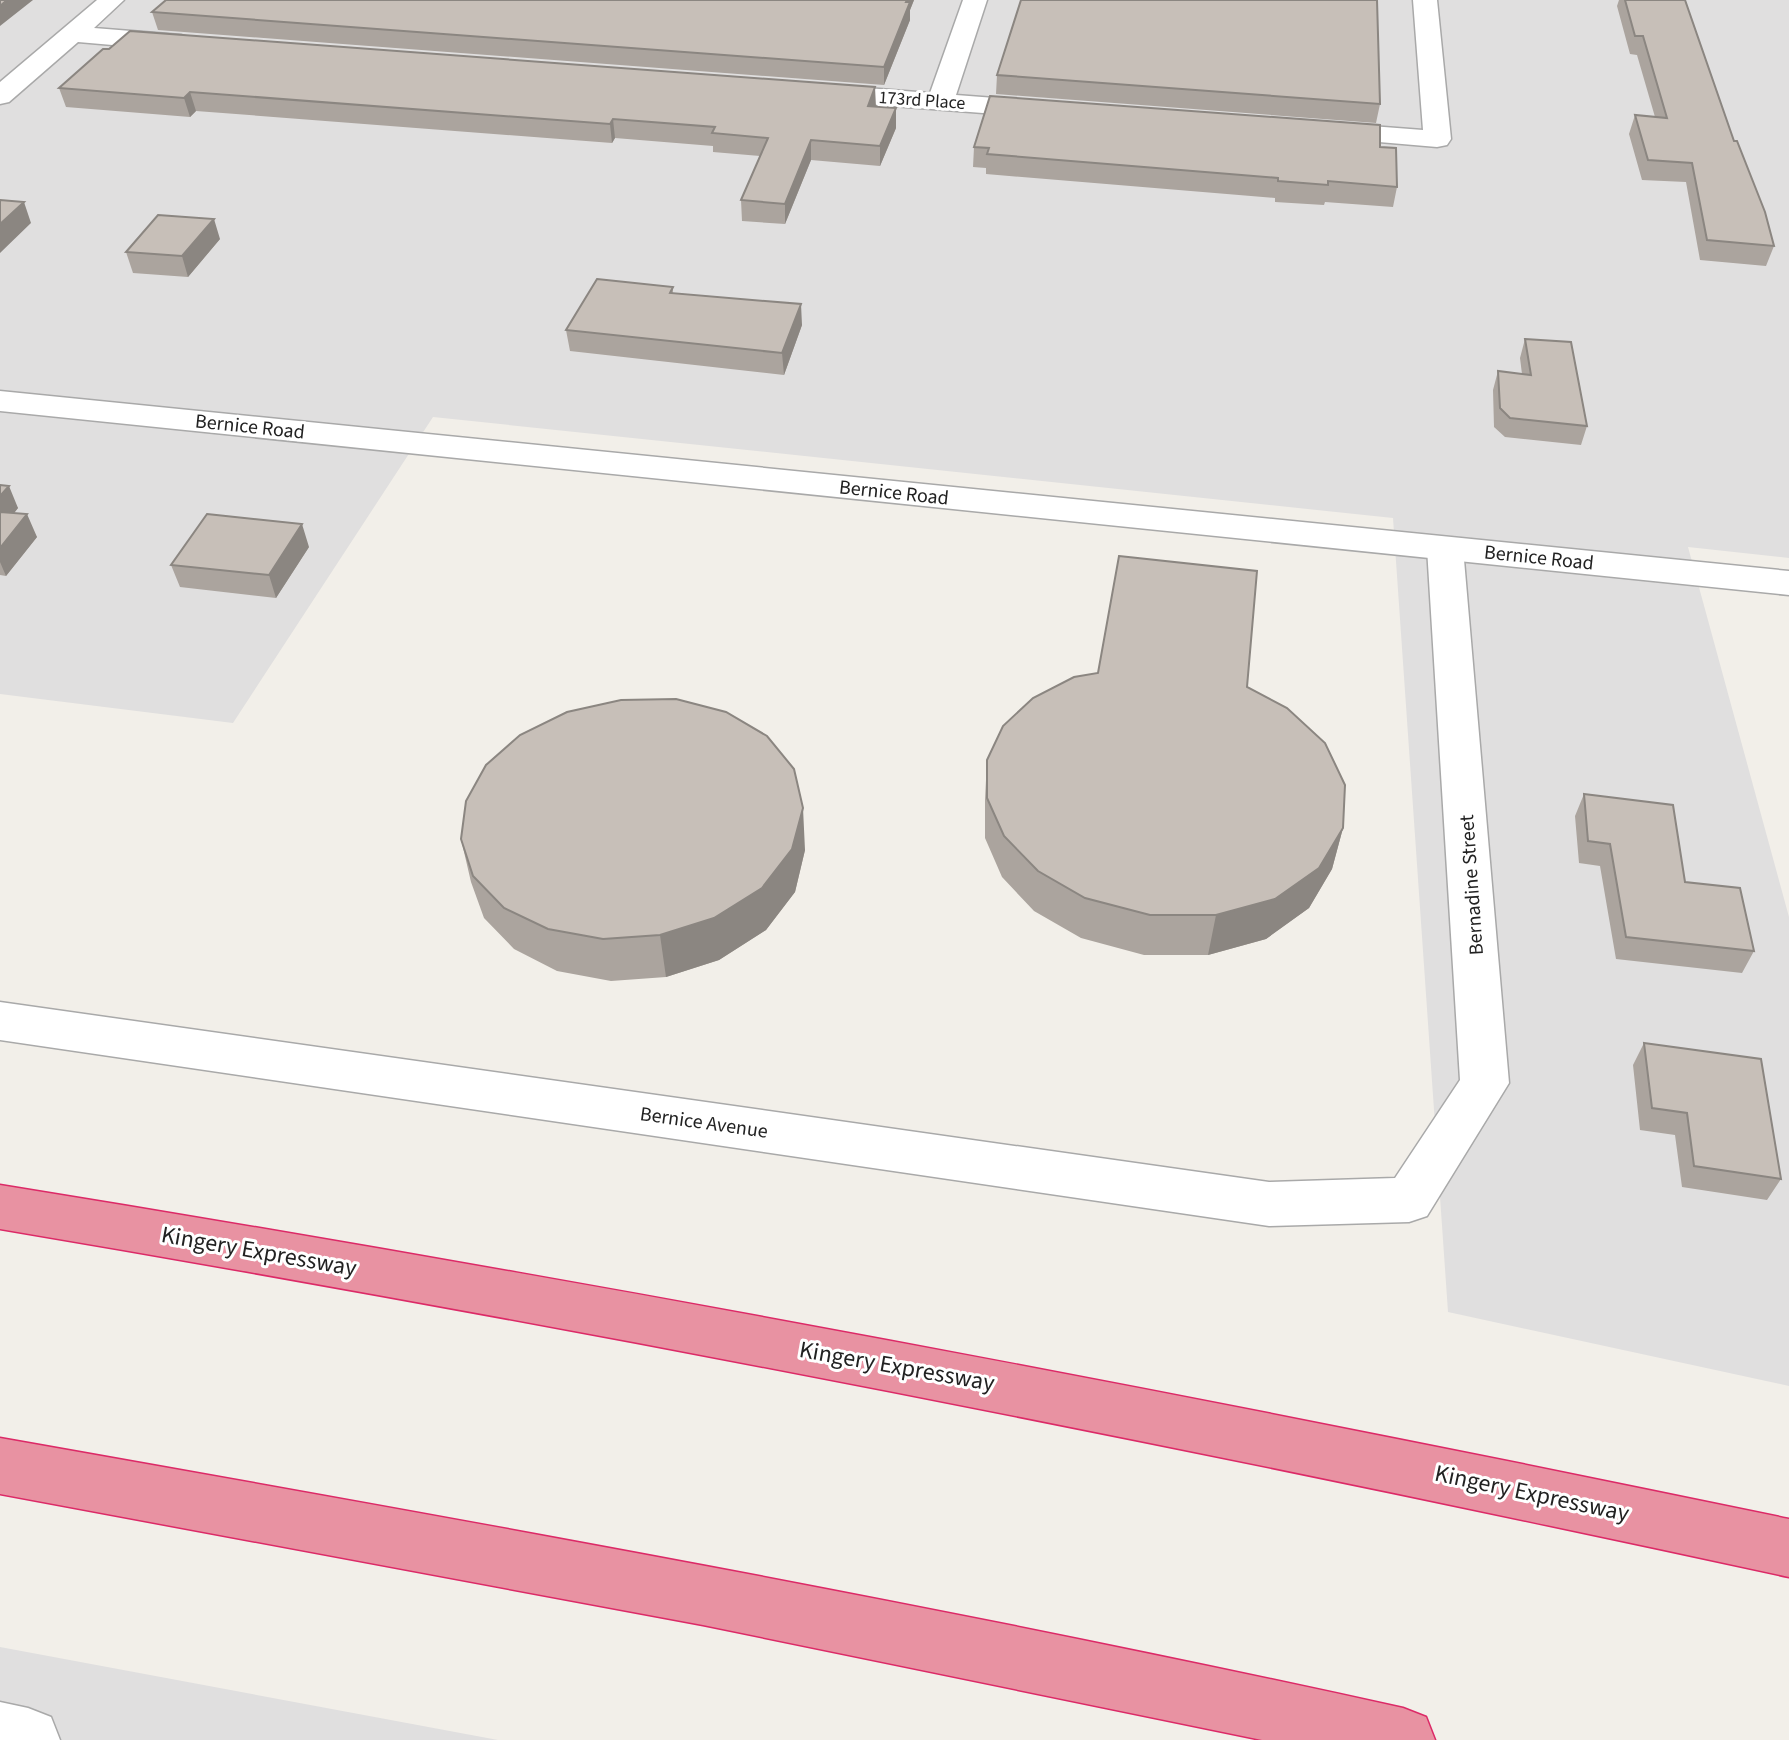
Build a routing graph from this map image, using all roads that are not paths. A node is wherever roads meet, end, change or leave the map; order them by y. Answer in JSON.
{"nodes":[{"id":1,"x":112,"y":0,"type":"edge"},
{"id":2,"x":975,"y":0,"type":"edge"},
{"id":3,"x":1425,"y":0,"type":"edge"},
{"id":4,"x":72,"y":34,"type":"junction"},
{"id":5,"x":214,"y":45,"type":"edge"},
{"id":6,"x":798,"y":91,"type":"edge"},
{"id":7,"x":0,"y":96,"type":"edge"},
{"id":8,"x":940,"y":102,"type":"junction"},
{"id":9,"x":1080,"y":112,"type":"edge"},
{"id":10,"x":1297,"y":128,"type":"edge"},
{"id":11,"x":0,"y":401,"type":"edge"},
{"id":12,"x":1445,"y":548,"type":"junction"},
{"id":13,"x":1789,"y":583,"type":"edge"},
{"id":14,"x":0,"y":1021,"type":"edge"},
{"id":15,"x":1409,"y":1200,"type":"joint"},
{"id":16,"x":0,"y":1207,"type":"edge"},
{"id":17,"x":0,"y":1466,"type":"edge"},
{"id":18,"x":1789,"y":1548,"type":"edge"},
{"id":19,"x":0,"y":1734,"type":"edge"},
{"id":20,"x":28,"y":1740,"type":"edge"},
{"id":21,"x":1403,"y":1740,"type":"edge"}],
"edges":[{"from":1,"to":4,"type":"street"},
{"from":2,"to":8,"type":"street"},
{"from":3,"to":10,"type":"street"},
{"from":4,"to":5,"type":"street"},
{"from":4,"to":7,"type":"street"},
{"from":6,"to":8,"type":"street","name":"173rd Place"},
{"from":8,"to":9,"type":"street","name":"173rd Place"},
{"from":11,"to":12,"type":"street","name":"Bernice Road"},
{"from":12,"to":13,"type":"street","name":"Bernice Road"},
{"from":12,"to":15,"type":"street","name":"Bernadine Street"},
{"from":14,"to":15,"type":"street","name":"Bernice Avenue"},
{"from":16,"to":18,"type":"highway","name":"Kingery Expressway"},
{"from":17,"to":21,"type":"highway"},
{"from":19,"to":20,"type":"street"}]}
